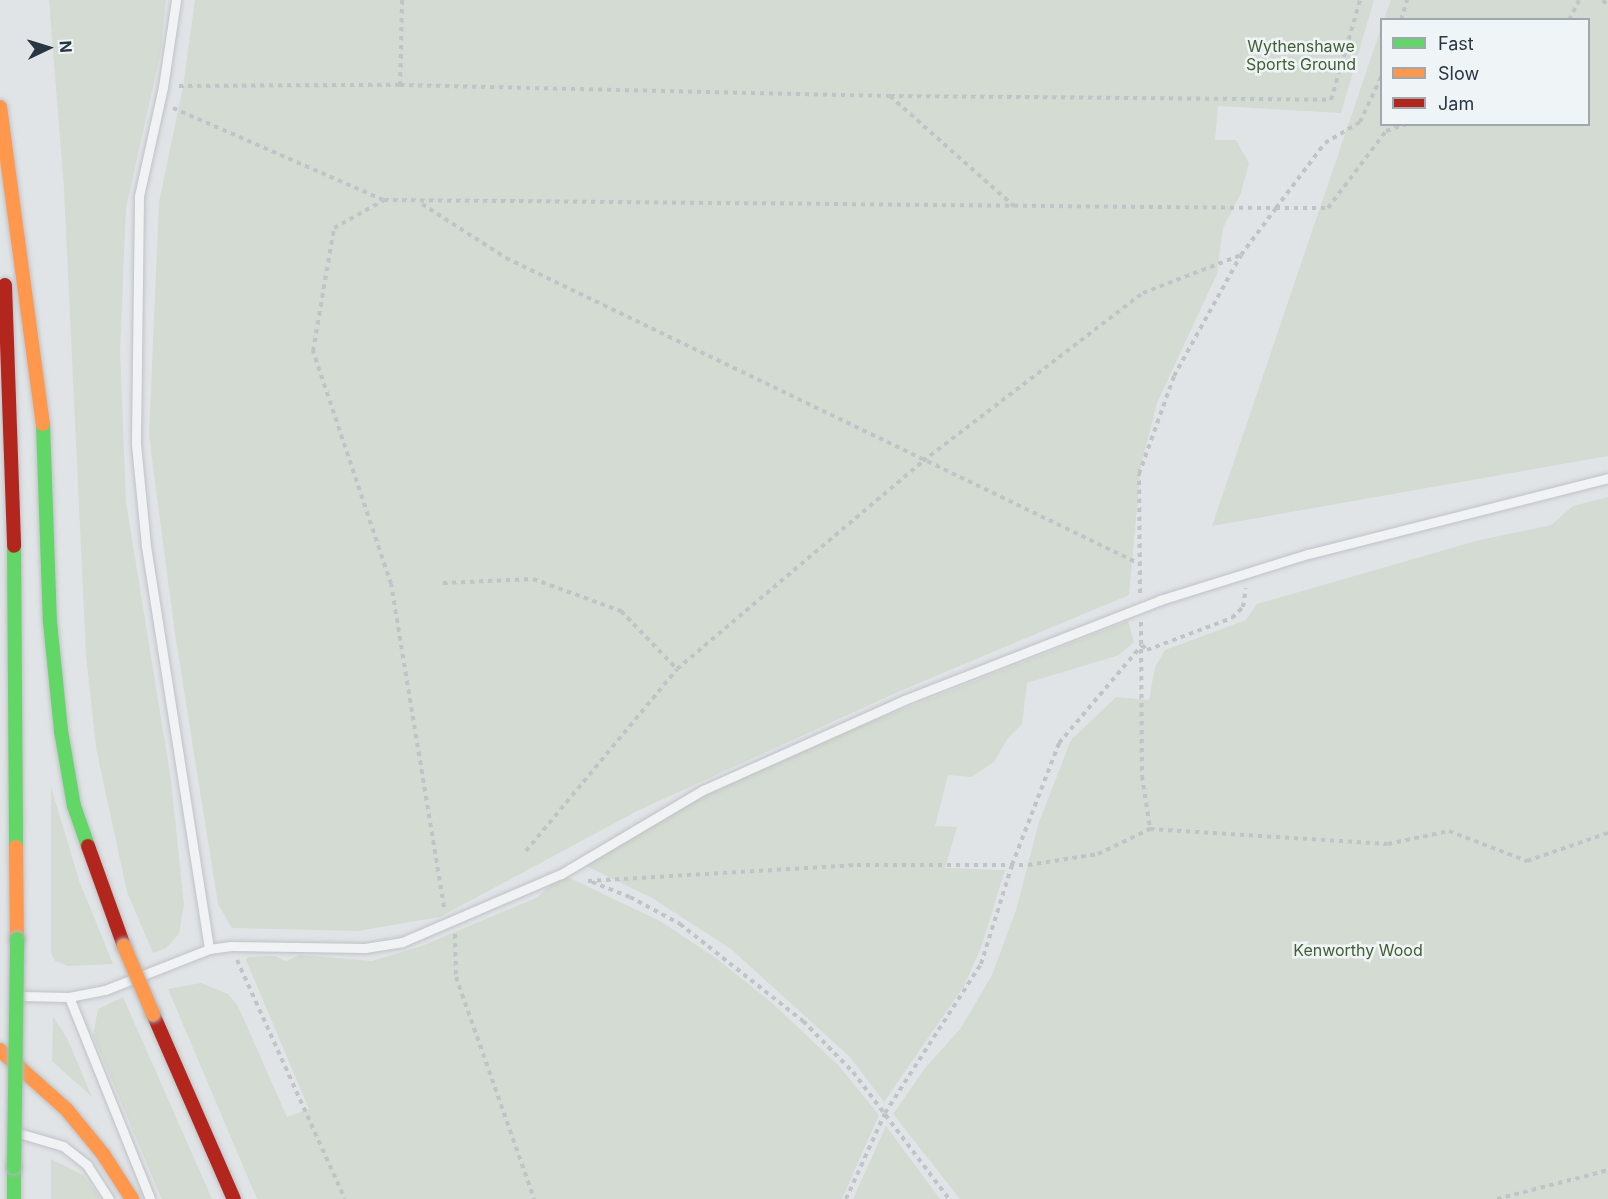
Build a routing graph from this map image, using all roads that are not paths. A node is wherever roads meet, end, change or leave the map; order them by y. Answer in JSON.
{"nodes":[{"id":1,"x":176,"y":0,"type":"edge"},
{"id":2,"x":0,"y":106,"type":"edge"},
{"id":3,"x":0,"y":187,"type":"edge"},
{"id":4,"x":3,"y":245,"type":"dead end"},
{"id":5,"x":4,"y":268,"type":"dead end"},
{"id":6,"x":1608,"y":478,"type":"edge"},
{"id":7,"x":209,"y":949,"type":"junction"},
{"id":8,"x":0,"y":995,"type":"edge"},
{"id":9,"x":69,"y":997,"type":"junction"},
{"id":10,"x":0,"y":1050,"type":"edge"},
{"id":11,"x":0,"y":1129,"type":"edge"},
{"id":12,"x":14,"y":1199,"type":"edge"},
{"id":13,"x":109,"y":1199,"type":"edge"},
{"id":14,"x":132,"y":1199,"type":"edge"},
{"id":15,"x":150,"y":1199,"type":"edge"},
{"id":16,"x":234,"y":1199,"type":"edge"}],
"edges":[{"from":1,"to":7,"type":"lane"},
{"from":2,"to":16,"type":"highway","bridge":true},
{"from":3,"to":4,"type":"highway"},
{"from":5,"to":12,"type":"highway","bridge":true},
{"from":6,"to":7,"type":"lane"},
{"from":7,"to":9,"type":"lane"},
{"from":8,"to":9,"type":"lane"},
{"from":9,"to":15,"type":"lane"},
{"from":10,"to":14,"type":"highway"},
{"from":11,"to":13,"type":"lane"}]}
